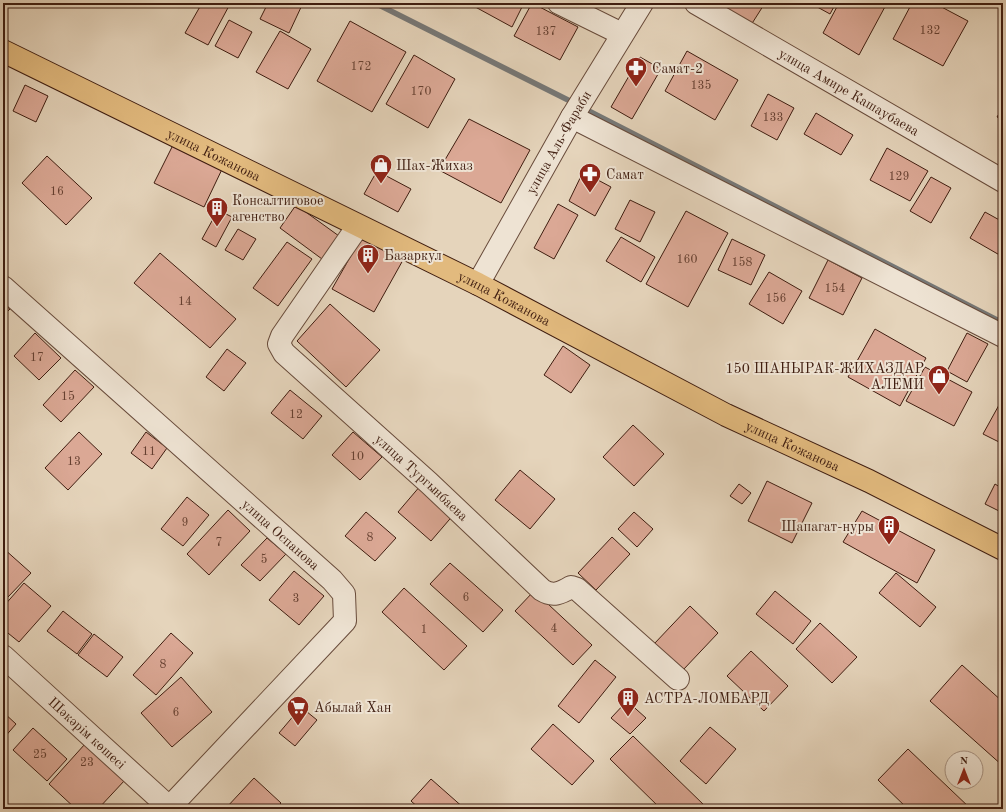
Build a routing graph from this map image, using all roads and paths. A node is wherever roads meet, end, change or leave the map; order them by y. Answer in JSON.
{"nodes":[{"id":1,"x":559,"y":3,"type":"edge"},
{"id":2,"x":642,"y":3,"type":"edge"},
{"id":3,"x":696,"y":3,"type":"edge"},
{"id":4,"x":622,"y":34,"type":"junction"},
{"id":5,"x":3,"y":51,"type":"edge"},
{"id":6,"x":572,"y":118,"type":"junction"},
{"id":7,"x":1003,"y":181,"type":"edge"},
{"id":8,"x":358,"y":226,"type":"junction"},
{"id":9,"x":478,"y":284,"type":"junction"},
{"id":10,"x":3,"y":287,"type":"edge"},
{"id":11,"x":1003,"y":336,"type":"edge"},
{"id":12,"x":1003,"y":549,"type":"edge"},
{"id":13,"x":3,"y":656,"type":"edge"},
{"id":14,"x":678,"y":679,"type":"dead end"},
{"id":15,"x":169,"y":808,"type":"edge"}],
"edges":[{"from":1,"to":4,"type":"street"},
{"from":2,"to":4,"type":"street","name":"улица Аль-Фараби"},
{"from":3,"to":7,"type":"street","name":"улица Амире Кашаубаева"},
{"from":4,"to":6,"type":"street","name":"улица Аль-Фараби"},
{"from":5,"to":8,"type":"main road","name":"улица Кожанова"},
{"from":6,"to":9,"type":"street","name":"улица Аль-Фараби"},
{"from":6,"to":11,"type":"street"},
{"from":8,"to":9,"type":"main road","name":"улица Кожанова"},
{"from":8,"to":14,"type":"street","name":"улица Тургынбаева"},
{"from":9,"to":12,"type":"main road","name":"улица Кожанова"},
{"from":10,"to":15,"type":"street","name":"улица Оспанова"},
{"from":13,"to":15,"type":"street","name":"Шәкәрім көшесі"}]}
